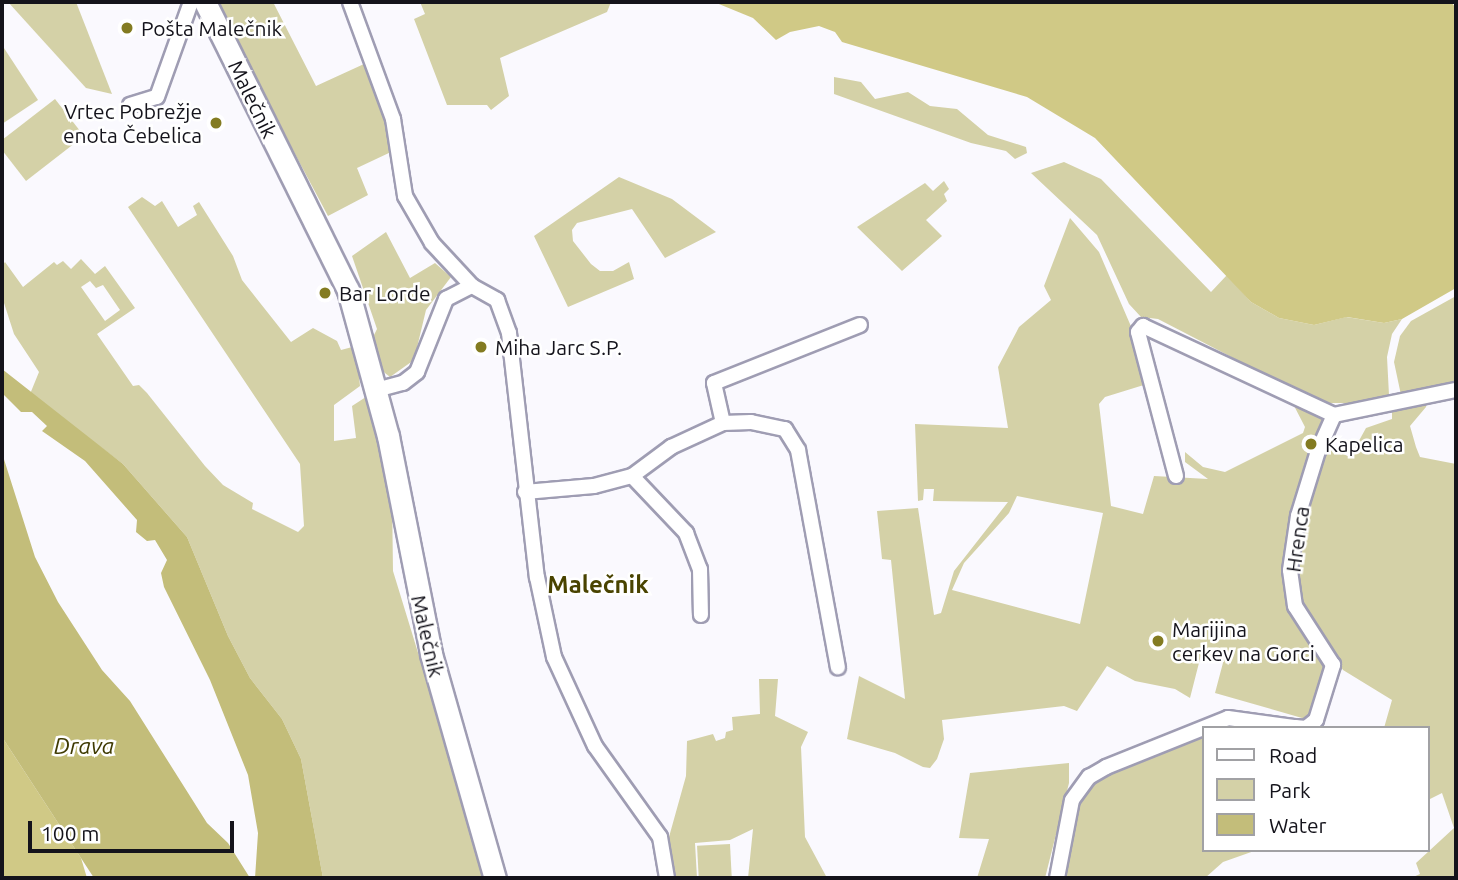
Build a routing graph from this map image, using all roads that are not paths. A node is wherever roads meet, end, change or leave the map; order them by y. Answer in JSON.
{"nodes":[{"id":1,"x":191,"y":2,"type":"edge"},
{"id":2,"x":205,"y":2,"type":"edge"},
{"id":3,"x":350,"y":2,"type":"edge"},
{"id":4,"x":130,"y":105,"type":"dead end"},
{"id":5,"x":472,"y":286,"type":"junction"},
{"id":6,"x":860,"y":325,"type":"dead end"},
{"id":7,"x":376,"y":390,"type":"junction"},
{"id":8,"x":1456,"y":390,"type":"edge"},
{"id":9,"x":1334,"y":415,"type":"junction"},
{"id":10,"x":723,"y":423,"type":"junction"},
{"id":11,"x":632,"y":476,"type":"junction"},
{"id":12,"x":1176,"y":476,"type":"dead end"},
{"id":13,"x":525,"y":492,"type":"junction"},
{"id":14,"x":701,"y":615,"type":"dead end"},
{"id":15,"x":838,"y":667,"type":"dead end"},
{"id":16,"x":1208,"y":726,"type":"edge"},
{"id":17,"x":1288,"y":726,"type":"edge"},
{"id":18,"x":1298,"y":726,"type":"edge"},
{"id":19,"x":1202,"y":728,"type":"edge"},
{"id":20,"x":495,"y":878,"type":"edge"},
{"id":21,"x":667,"y":878,"type":"edge"},
{"id":22,"x":1057,"y":878,"type":"edge"}],
"edges":[{"from":1,"to":4,"type":"street"},
{"from":2,"to":7,"type":"street","name":"Malečnik"},
{"from":3,"to":5,"type":"street"},
{"from":5,"to":7,"type":"street"},
{"from":5,"to":13,"type":"street"},
{"from":6,"to":10,"type":"street"},
{"from":7,"to":20,"type":"street","name":"Malečnik"},
{"from":8,"to":9,"type":"street"},
{"from":9,"to":12,"type":"street"},
{"from":9,"to":18,"type":"street","name":"Hrenca"},
{"from":10,"to":11,"type":"street"},
{"from":10,"to":15,"type":"street"},
{"from":11,"to":13,"type":"street"},
{"from":11,"to":14,"type":"street"},
{"from":13,"to":21,"type":"street"},
{"from":16,"to":17,"type":"street","name":"Hrenca"},
{"from":19,"to":22,"type":"street","name":"Hrenca"}]}
